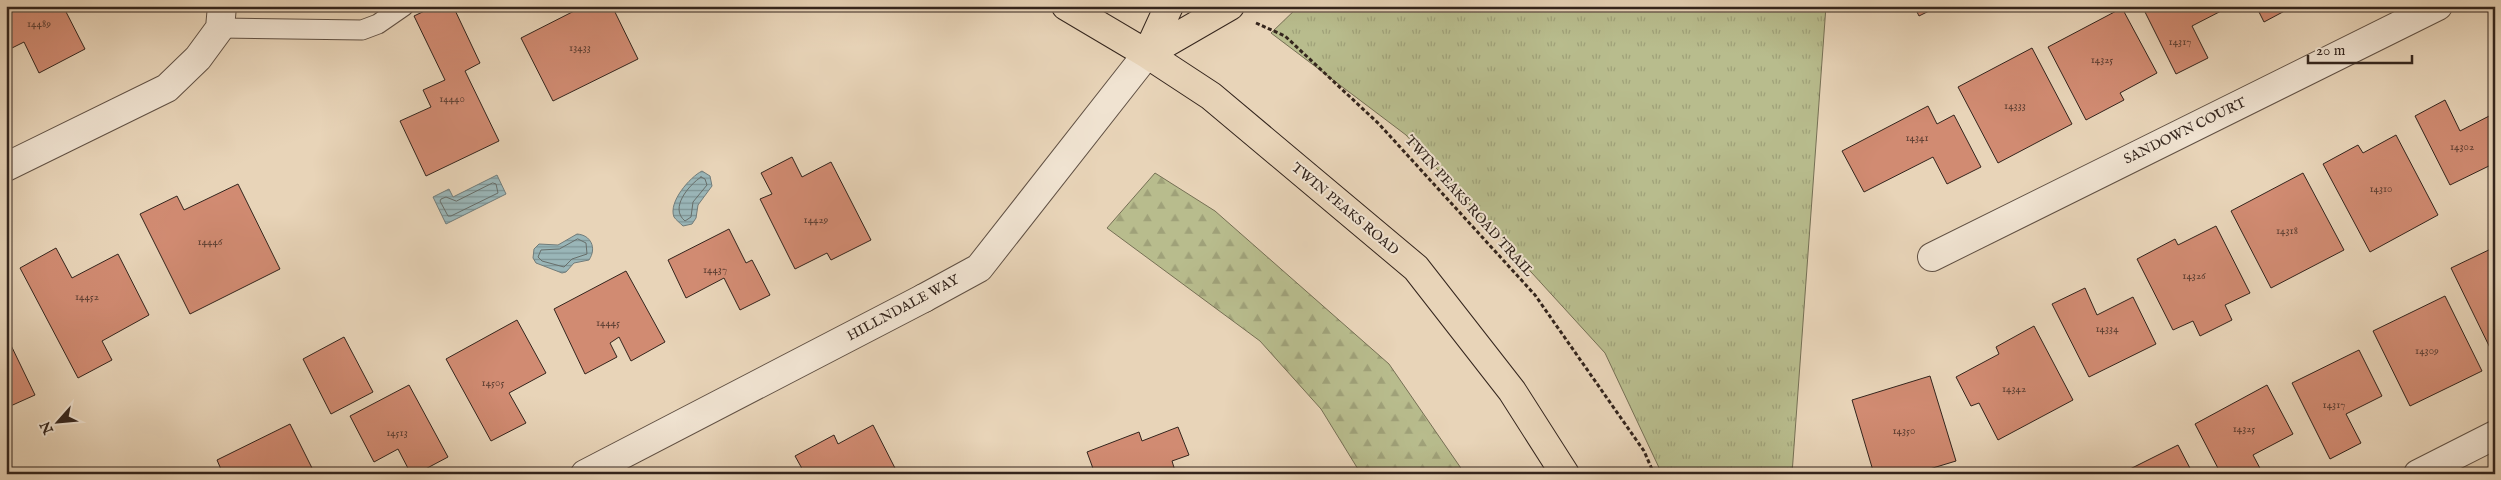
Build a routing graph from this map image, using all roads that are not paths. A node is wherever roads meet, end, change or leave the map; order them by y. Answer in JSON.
{"nodes":[{"id":1,"x":404,"y":6,"type":"edge"},
{"id":2,"x":1066,"y":6,"type":"edge"},
{"id":3,"x":1169,"y":6,"type":"edge"},
{"id":4,"x":2438,"y":6,"type":"edge"},
{"id":5,"x":1227,"y":8,"type":"edge"},
{"id":6,"x":221,"y":17,"type":"edge"},
{"id":7,"x":1147,"y":54,"type":"junction"},
{"id":8,"x":6,"y":167,"type":"edge"},
{"id":9,"x":1932,"y":257,"type":"dead end"},
{"id":10,"x":2495,"y":435,"type":"edge"},
{"id":11,"x":584,"y":474,"type":"edge"},
{"id":12,"x":1565,"y":474,"type":"edge"},
{"id":13,"x":2418,"y":474,"type":"edge"}],
"edges":[{"from":1,"to":6,"type":"lane"},
{"from":2,"to":7,"type":"main road","name":"TWIN PEAKS ROAD"},
{"from":3,"to":7,"type":"main road"},
{"from":4,"to":9,"type":"street","name":"SANDOWN COURT"},
{"from":5,"to":7,"type":"main road"},
{"from":6,"to":8,"type":"street"},
{"from":7,"to":11,"type":"street","name":"HILLNDALE WAY"},
{"from":7,"to":12,"type":"main road","name":"TWIN PEAKS ROAD"},
{"from":10,"to":13,"type":"street"}]}
